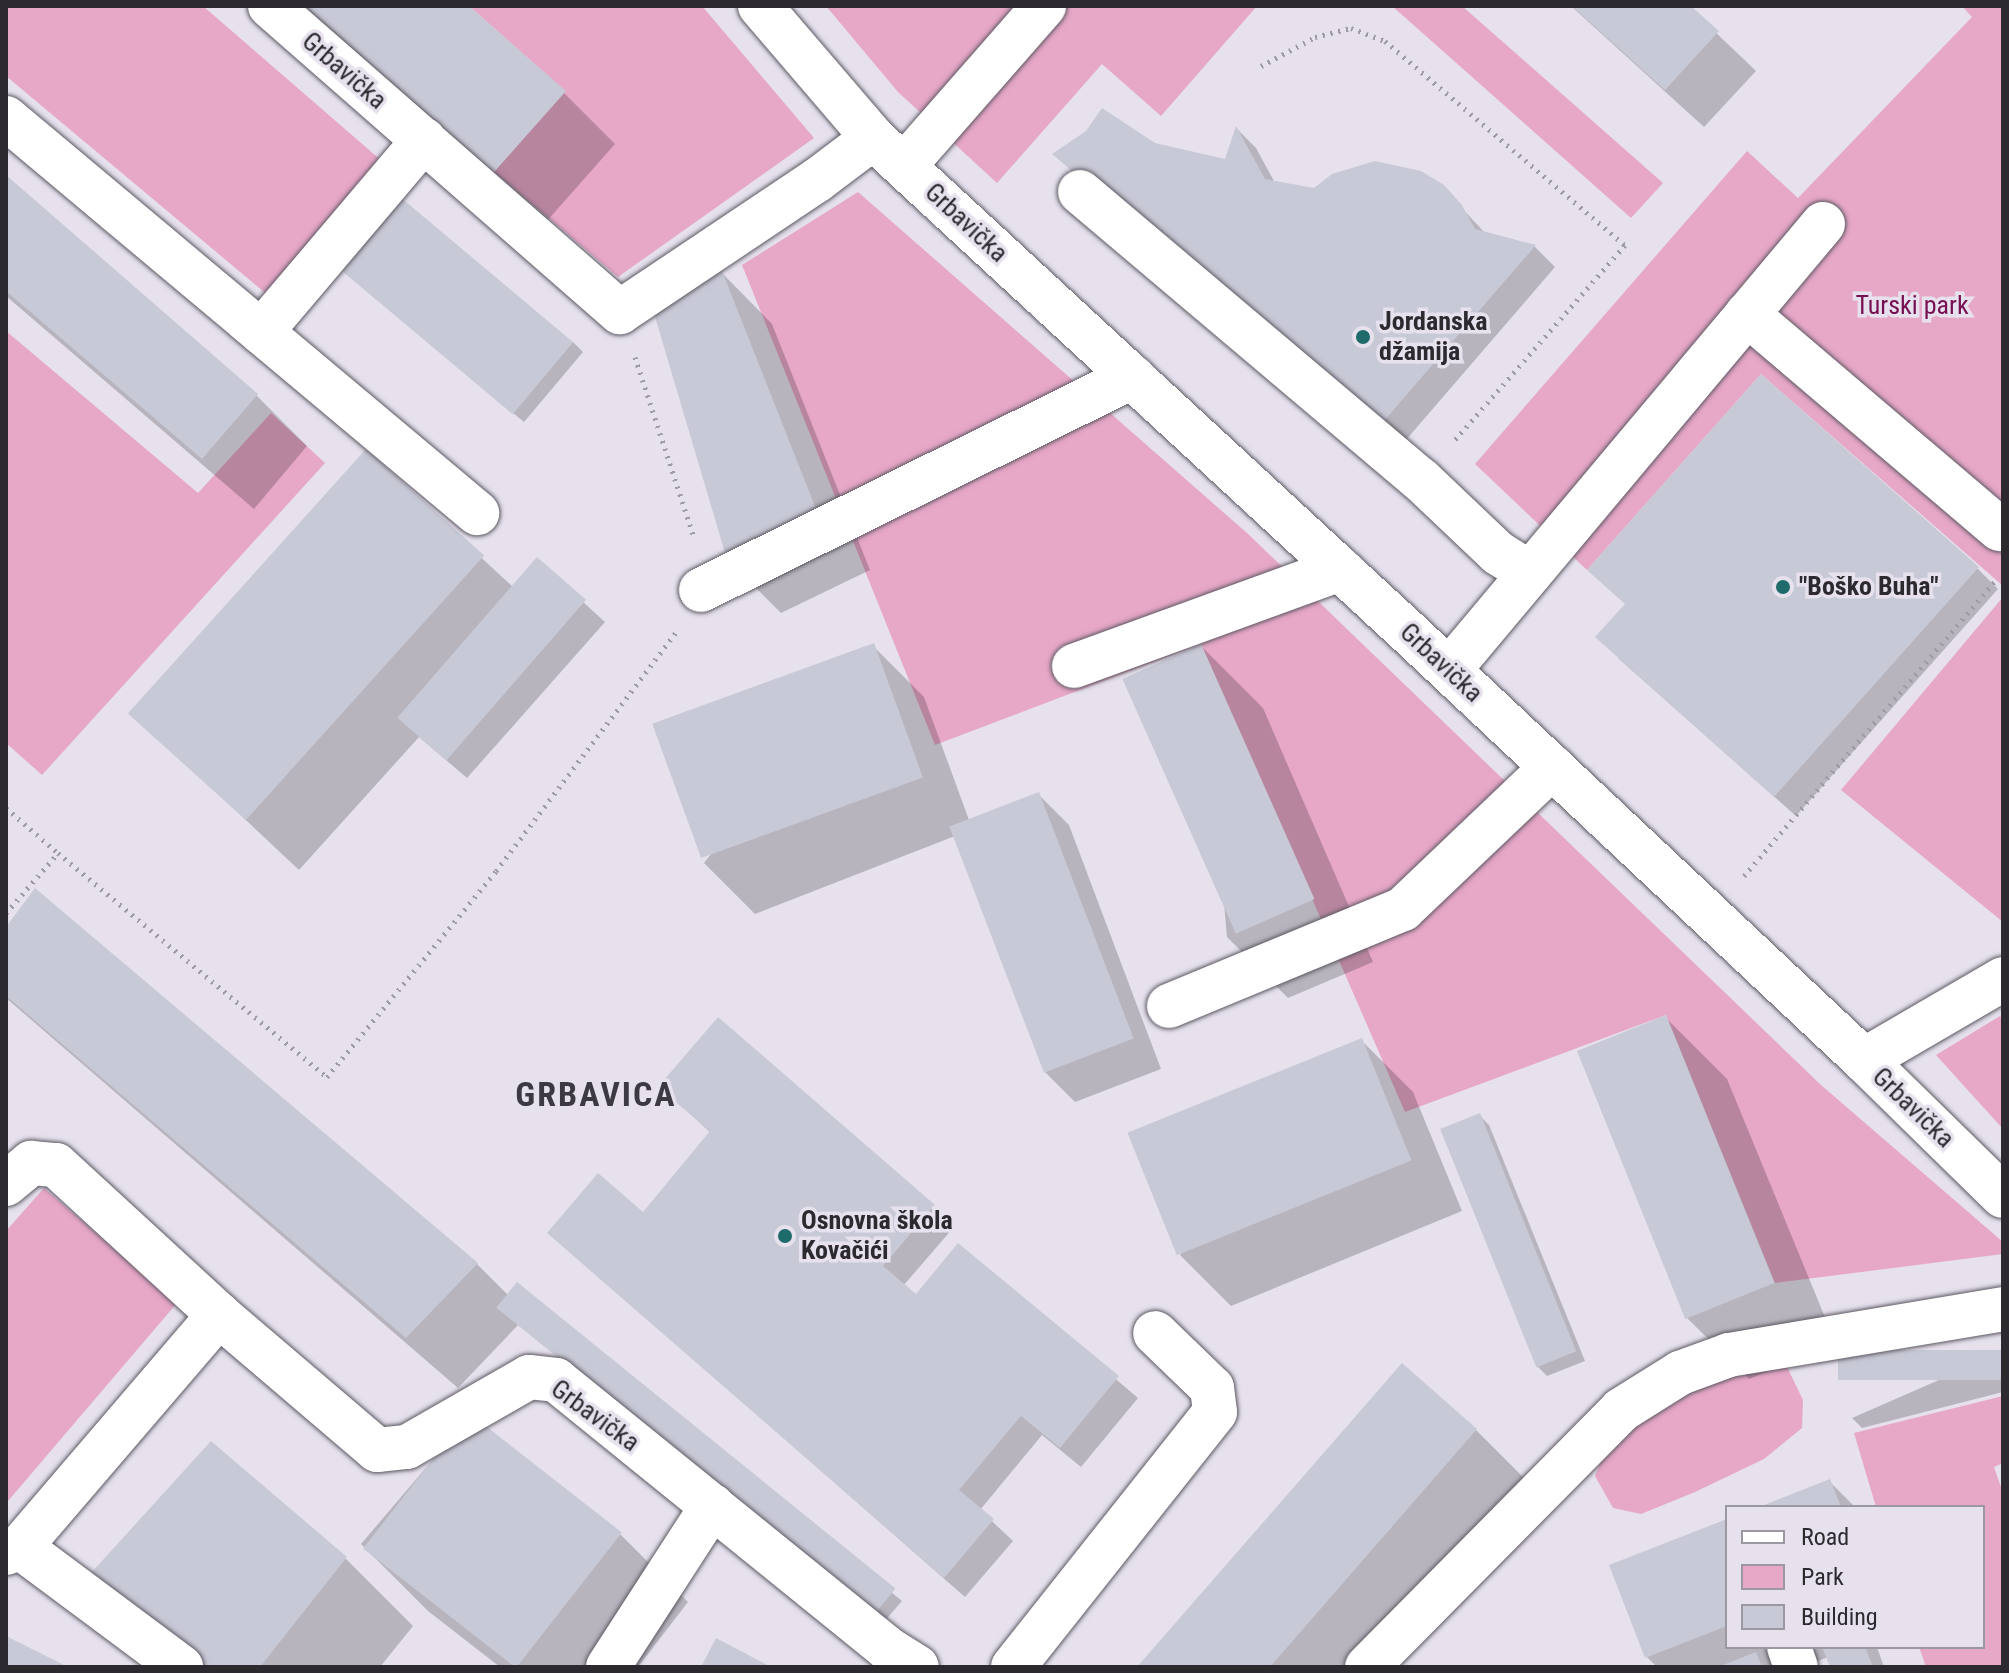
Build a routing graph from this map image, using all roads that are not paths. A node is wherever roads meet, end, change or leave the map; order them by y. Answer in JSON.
{"nodes":[{"id":1,"x":270,"y":6,"type":"edge"},
{"id":2,"x":760,"y":6,"type":"edge"},
{"id":3,"x":1044,"y":6,"type":"edge"},
{"id":4,"x":6,"y":118,"type":"edge"},
{"id":5,"x":424,"y":140,"type":"junction"},
{"id":6,"x":888,"y":152,"type":"junction"},
{"id":7,"x":1080,"y":192,"type":"dead end"},
{"id":8,"x":1823,"y":224,"type":"dead end"},
{"id":9,"x":1747,"y":314,"type":"junction"},
{"id":10,"x":261,"y":332,"type":"junction"},
{"id":11,"x":1132,"y":377,"type":"junction"},
{"id":12,"x":477,"y":513,"type":"dead end"},
{"id":13,"x":2000,"y":529,"type":"dead end"},
{"id":14,"x":1340,"y":569,"type":"junction"},
{"id":15,"x":1530,"y":573,"type":"junction"},
{"id":16,"x":701,"y":590,"type":"road end"},
{"id":17,"x":1074,"y":666,"type":"dead end"},
{"id":18,"x":1449,"y":670,"type":"junction"},
{"id":19,"x":1552,"y":767,"type":"junction"},
{"id":20,"x":2003,"y":979,"type":"edge"},
{"id":21,"x":1169,"y":1006,"type":"dead end"},
{"id":22,"x":1864,"y":1060,"type":"junction"},
{"id":23,"x":6,"y":1184,"type":"edge"},
{"id":24,"x":2003,"y":1196,"type":"edge"},
{"id":25,"x":2003,"y":1309,"type":"edge"},
{"id":26,"x":219,"y":1315,"type":"junction"},
{"id":27,"x":1155,"y":1333,"type":"dead end"},
{"id":28,"x":712,"y":1506,"type":"junction"},
{"id":29,"x":13,"y":1550,"type":"edge"},
{"id":30,"x":894,"y":1661,"type":"edge"},
{"id":31,"x":181,"y":1667,"type":"edge"},
{"id":32,"x":608,"y":1667,"type":"edge"},
{"id":33,"x":1013,"y":1667,"type":"edge"},
{"id":34,"x":1367,"y":1667,"type":"edge"}],
"edges":[{"from":1,"to":5,"type":"street","name":"Grbavička"},
{"from":2,"to":6,"type":"street","name":"Grbavička"},
{"from":3,"to":6,"type":"street"},
{"from":4,"to":10,"type":"street"},
{"from":5,"to":6,"type":"street","name":"Grbavička"},
{"from":5,"to":10,"type":"street"},
{"from":6,"to":11,"type":"street","name":"Grbavička"},
{"from":7,"to":15,"type":"street"},
{"from":8,"to":9,"type":"street"},
{"from":9,"to":13,"type":"street"},
{"from":9,"to":15,"type":"street"},
{"from":10,"to":12,"type":"street"},
{"from":11,"to":14,"type":"street","name":"Grbavička"},
{"from":11,"to":16,"type":"street"},
{"from":14,"to":17,"type":"street"},
{"from":14,"to":18,"type":"street","name":"Grbavička"},
{"from":15,"to":18,"type":"street"},
{"from":18,"to":19,"type":"street","name":"Grbavička"},
{"from":19,"to":21,"type":"street"},
{"from":19,"to":22,"type":"street","name":"Grbavička"},
{"from":20,"to":22,"type":"street"},
{"from":22,"to":24,"type":"street","name":"Grbavička"},
{"from":23,"to":26,"type":"street","name":"Grbavička"},
{"from":25,"to":34,"type":"street"},
{"from":26,"to":28,"type":"street","name":"Grbavička"},
{"from":26,"to":29,"type":"street"},
{"from":27,"to":33,"type":"street"},
{"from":28,"to":30,"type":"street","name":"Grbavička"},
{"from":28,"to":32,"type":"street"},
{"from":29,"to":31,"type":"street"}]}
